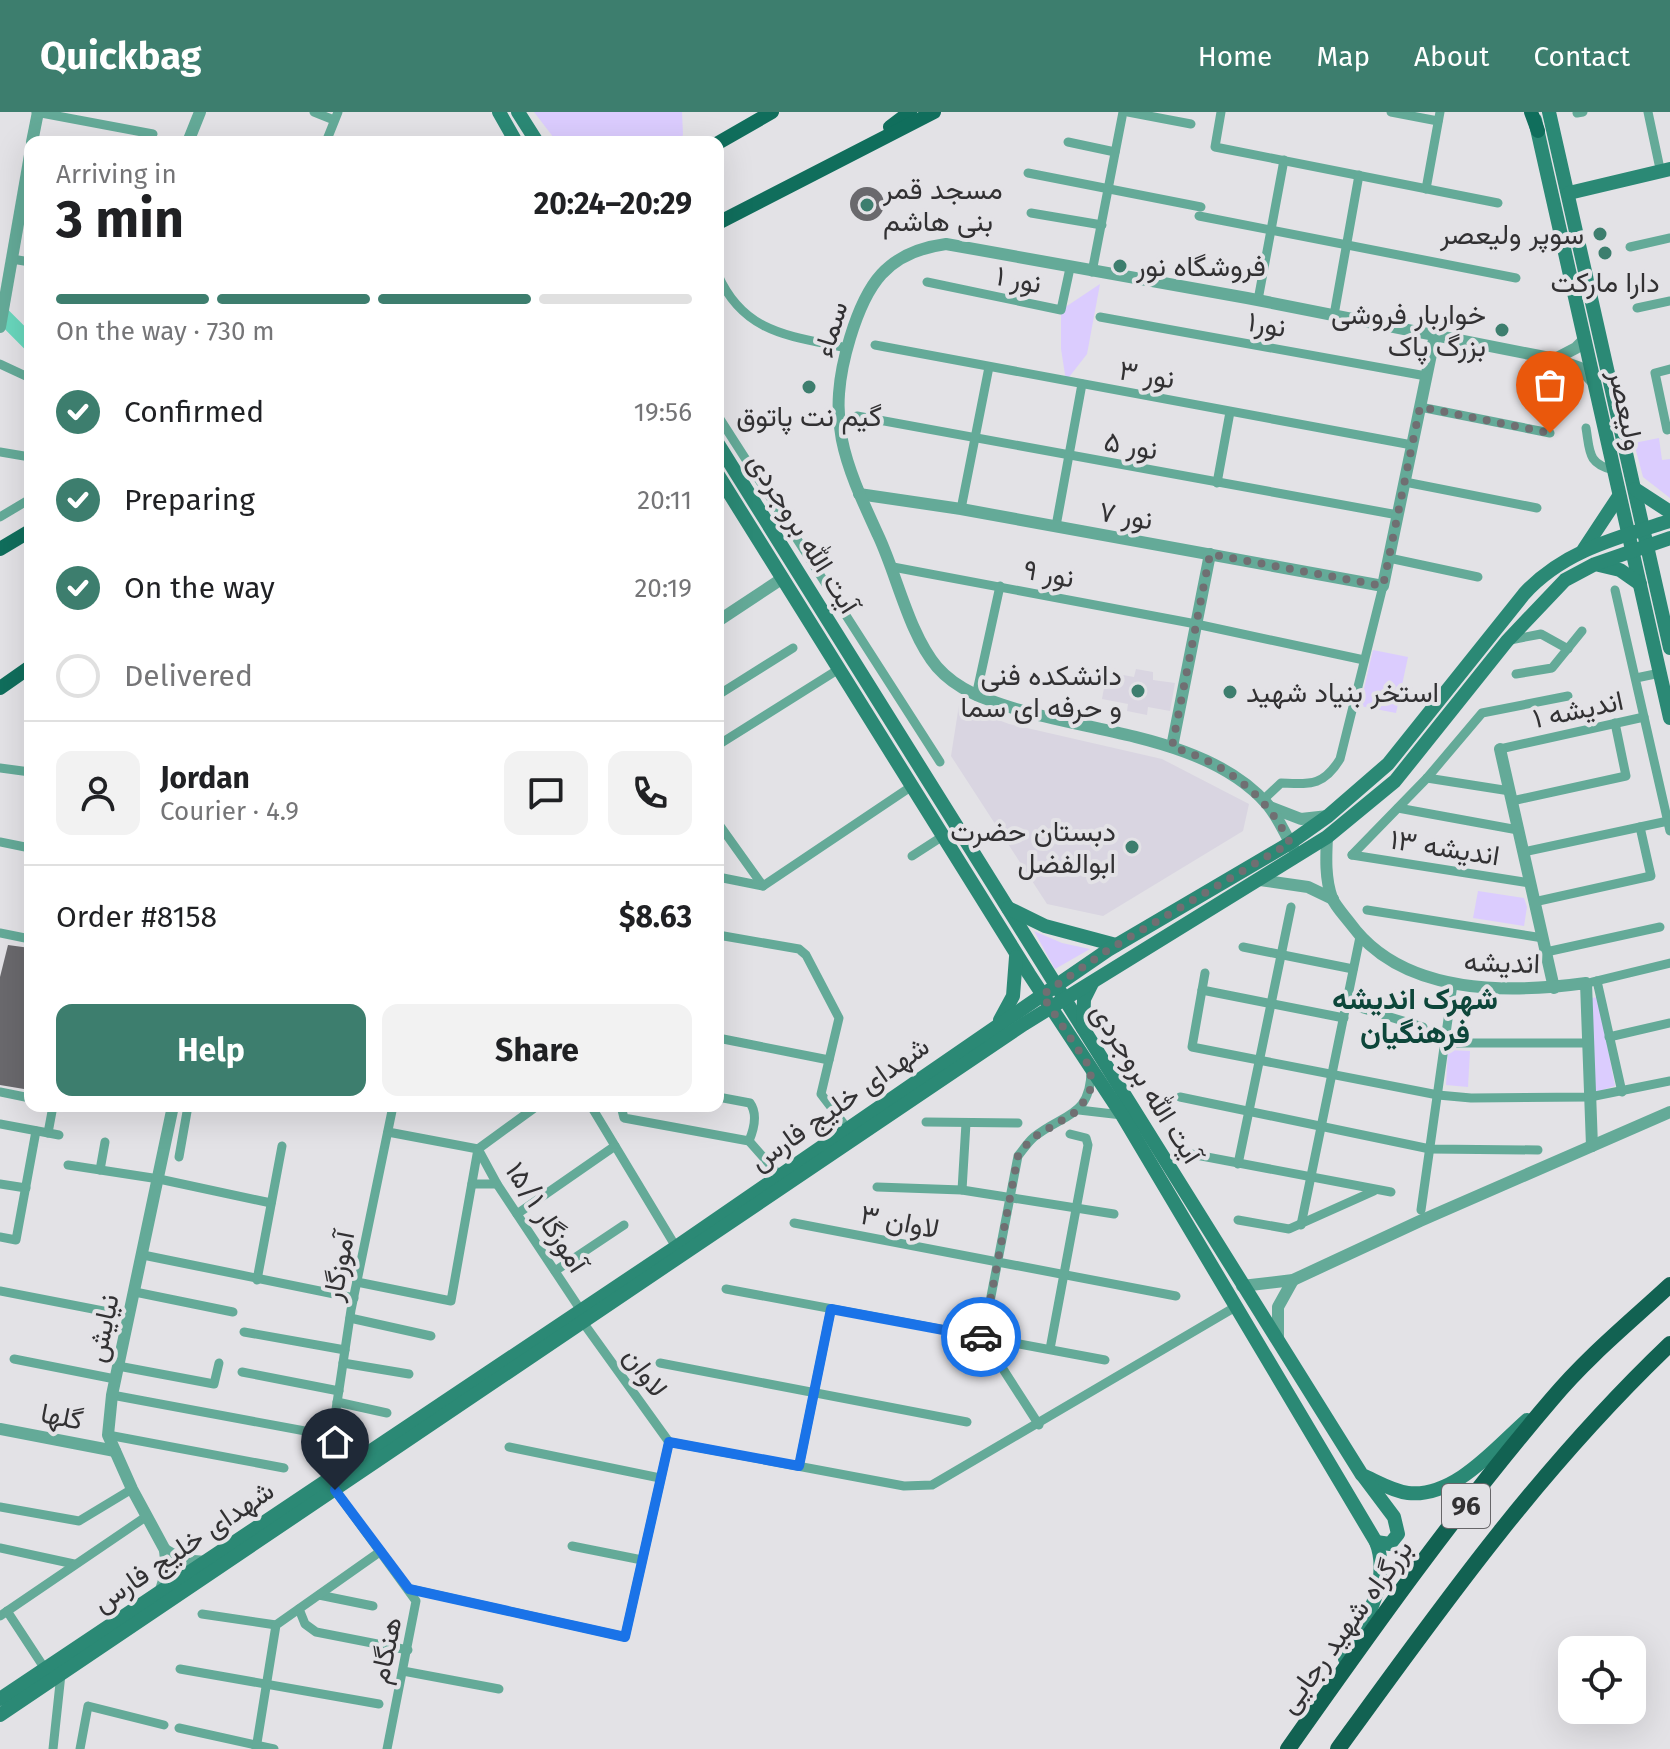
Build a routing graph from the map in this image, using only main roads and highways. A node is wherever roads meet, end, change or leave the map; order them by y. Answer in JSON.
{"nodes":[{"id":1,"x":499,"y":112,"type":"edge"},
{"id":2,"x":772,"y":112,"type":"edge"},
{"id":3,"x":910,"y":112,"type":"edge"},
{"id":4,"x":934,"y":112,"type":"edge"},
{"id":5,"x":1532,"y":112,"type":"edge"},
{"id":6,"x":1549,"y":112,"type":"edge"},
{"id":7,"x":522,"y":118,"type":"edge"},
{"id":8,"x":511,"y":136,"type":"edge"},
{"id":9,"x":535,"y":136,"type":"edge"},
{"id":10,"x":724,"y":140,"type":"edge"},
{"id":11,"x":857,"y":151,"type":"junction"},
{"id":12,"x":1664,"y":166,"type":"edge"},
{"id":13,"x":1569,"y":193,"type":"junction"},
{"id":14,"x":724,"y":220,"type":"edge"},
{"id":15,"x":724,"y":454,"type":"edge"},
{"id":16,"x":724,"y":483,"type":"edge"},
{"id":17,"x":1635,"y":489,"type":"junction"},
{"id":18,"x":1619,"y":496,"type":"junction"},
{"id":19,"x":1670,"y":512,"type":"edge"},
{"id":20,"x":1670,"y":521,"type":"edge"},
{"id":21,"x":1644,"y":529,"type":"junction"},
{"id":22,"x":1628,"y":534,"type":"junction"},
{"id":23,"x":24,"y":535,"type":"edge"},
{"id":24,"x":1670,"y":538,"type":"edge"},
{"id":25,"x":1648,"y":547,"type":"junction"},
{"id":26,"x":0,"y":549,"type":"edge"},
{"id":27,"x":1584,"y":549,"type":"junction"},
{"id":28,"x":1632,"y":553,"type":"junction"},
{"id":29,"x":1595,"y":564,"type":"junction"},
{"id":30,"x":790,"y":574,"type":"junction"},
{"id":31,"x":1640,"y":584,"type":"junction"},
{"id":32,"x":1670,"y":648,"type":"edge"},
{"id":33,"x":24,"y":671,"type":"edge"},
{"id":34,"x":6,"y":684,"type":"edge"},
{"id":35,"x":1670,"y":718,"type":"edge"},
{"id":36,"x":1005,"y":906,"type":"junction"},
{"id":37,"x":1116,"y":945,"type":"junction"},
{"id":38,"x":1016,"y":952,"type":"junction"},
{"id":39,"x":1040,"y":961,"type":"junction"},
{"id":40,"x":1026,"y":970,"type":"junction"},
{"id":41,"x":1094,"y":980,"type":"junction"},
{"id":42,"x":1056,"y":985,"type":"junction"},
{"id":43,"x":1064,"y":999,"type":"junction"},
{"id":44,"x":1046,"y":1001,"type":"junction"},
{"id":45,"x":1024,"y":1024,"type":"junction"},
{"id":46,"x":996,"y":1026,"type":"junction"},
{"id":47,"x":1083,"y":1028,"type":"junction"},
{"id":48,"x":1071,"y":1039,"type":"junction"},
{"id":49,"x":757,"y":1197,"type":"junction"},
{"id":50,"x":1670,"y":1285,"type":"edge"},
{"id":51,"x":581,"y":1315,"type":"junction"},
{"id":52,"x":1670,"y":1344,"type":"edge"},
{"id":53,"x":1552,"y":1399,"type":"junction"},
{"id":54,"x":426,"y":1421,"type":"junction"},
{"id":55,"x":1362,"y":1475,"type":"junction"},
{"id":56,"x":1376,"y":1542,"type":"junction"},
{"id":57,"x":1325,"y":1698,"type":"junction"},
{"id":58,"x":0,"y":1699,"type":"edge"},
{"id":59,"x":0,"y":1715,"type":"edge"},
{"id":60,"x":1288,"y":1749,"type":"edge"},
{"id":61,"x":1338,"y":1749,"type":"edge"}],
"edges":[{"from":1,"to":8,"type":"main road"},
{"from":2,"to":10,"type":"main road"},
{"from":3,"to":11,"type":"main road"},
{"from":4,"to":11,"type":"main road"},
{"from":5,"to":18,"type":"main road","name":"ولیعصر"},
{"from":6,"to":13,"type":"main road","name":"ولیعصر"},
{"from":7,"to":9,"type":"main road"},
{"from":11,"to":14,"type":"main road"},
{"from":12,"to":13,"type":"main road"},
{"from":13,"to":17,"type":"main road","name":"ولیعصر"},
{"from":15,"to":30,"type":"main road","name":"آیت الله بروجردی"},
{"from":16,"to":30,"type":"main road","name":"آیت الله بروجردی"},
{"from":17,"to":19,"type":"main road"},
{"from":17,"to":21,"type":"main road","name":"ولیعصر"},
{"from":18,"to":22,"type":"main road","name":"ولیعصر"},
{"from":18,"to":27,"type":"main road"},
{"from":20,"to":21,"type":"main road","name":"شهدای خلیج فارس"},
{"from":21,"to":22,"type":"main road","name":"شهدای خلیج فارس"},
{"from":21,"to":25,"type":"main road","name":"ولیعصر"},
{"from":22,"to":27,"type":"main road","name":"شهدای خلیج فارس"},
{"from":22,"to":28,"type":"main road","name":"ولیعصر"},
{"from":23,"to":26,"type":"main road"},
{"from":24,"to":25,"type":"main road","name":"شهدای خلیج فارس"},
{"from":25,"to":28,"type":"main road","name":"شهدای خلیج فارس"},
{"from":25,"to":32,"type":"main road","name":"ولیعصر"},
{"from":27,"to":37,"type":"main road","name":"شهدای خلیج فارس"},
{"from":28,"to":29,"type":"main road","name":"شهدای خلیج فارس"},
{"from":28,"to":31,"type":"main road","name":"ولیعصر"},
{"from":29,"to":31,"type":"main road"},
{"from":29,"to":41,"type":"main road","name":"شهدای خلیج فارس"},
{"from":30,"to":36,"type":"main road","name":"آیت الله بروجردی"},
{"from":30,"to":38,"type":"main road","name":"آیت الله بروجردی"},
{"from":31,"to":35,"type":"main road","name":"ولیعصر"},
{"from":33,"to":34,"type":"main road"},
{"from":36,"to":37,"type":"main road"},
{"from":36,"to":39,"type":"main road","name":"آیت الله بروجردی"},
{"from":37,"to":42,"type":"main road","name":"شهدای خلیج فارس"},
{"from":38,"to":40,"type":"main road","name":"آیت الله بروجردی"},
{"from":38,"to":46,"type":"main road"},
{"from":39,"to":40,"type":"main road"},
{"from":39,"to":42,"type":"main road","name":"آیت الله بروجردی"},
{"from":40,"to":44,"type":"main road","name":"آیت الله بروجردی"},
{"from":41,"to":43,"type":"main road","name":"شهدای خلیج فارس"},
{"from":41,"to":47,"type":"main road"},
{"from":42,"to":43,"type":"main road","name":"آیت الله بروجردی"},
{"from":42,"to":44,"type":"main road","name":"شهدای خلیج فارس"},
{"from":43,"to":44,"type":"main road","name":"شهدای خلیج فارس"},
{"from":43,"to":47,"type":"main road","name":"آیت الله بروجردی"},
{"from":44,"to":45,"type":"main road","name":"شهدای خلیج فارس"},
{"from":44,"to":46,"type":"main road","name":"شهدای خلیج فارس"},
{"from":44,"to":48,"type":"main road","name":"آیت الله بروجردی"},
{"from":45,"to":48,"type":"main road"},
{"from":45,"to":49,"type":"main road","name":"شهدای خلیج فارس"},
{"from":46,"to":49,"type":"main road","name":"شهدای خلیج فارس"},
{"from":47,"to":55,"type":"main road","name":"آیت الله بروجردی"},
{"from":48,"to":56,"type":"main road","name":"آیت الله بروجردی"},
{"from":49,"to":51,"type":"main road","name":"شهدای خلیج فارس"},
{"from":49,"to":51,"type":"main road","name":"شهدای خلیج فارس"},
{"from":50,"to":53,"type":"highway","name":"بزرگراه شهید رجایی","number":"96"},
{"from":51,"to":54,"type":"main road","name":"شهدای خلیج فارس"},
{"from":52,"to":61,"type":"highway","number":"96"},
{"from":53,"to":55,"type":"main road"},
{"from":53,"to":57,"type":"highway","name":"بزرگراه شهید رجایی","number":"96"},
{"from":54,"to":58,"type":"main road","name":"شهدای خلیج فارس"},
{"from":54,"to":59,"type":"main road","name":"شهدای خلیج فارس"},
{"from":55,"to":56,"type":"main road","name":"آیت الله بروجردی"},
{"from":56,"to":57,"type":"main road","name":"آیت الله بروجردی"},
{"from":57,"to":60,"type":"highway","name":"بزرگراه شهید رجایی","number":"96"}]}
